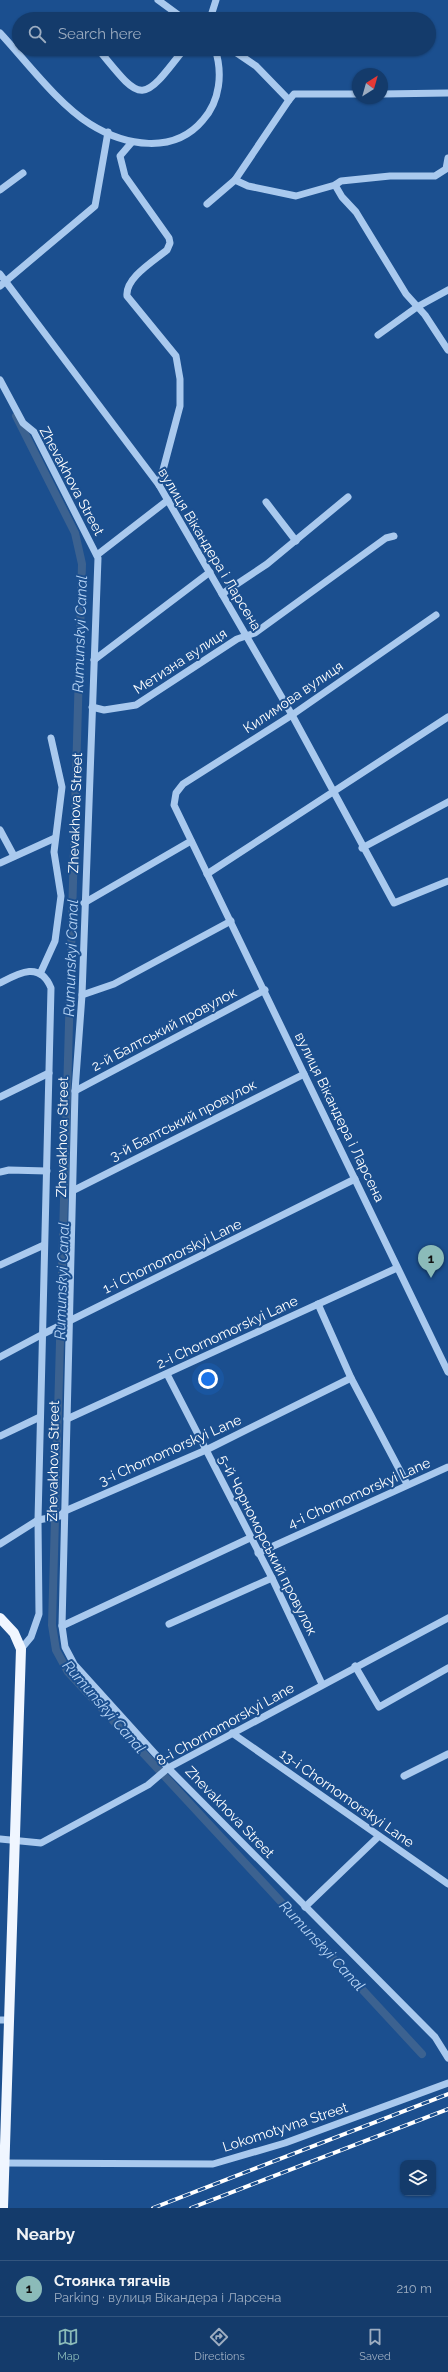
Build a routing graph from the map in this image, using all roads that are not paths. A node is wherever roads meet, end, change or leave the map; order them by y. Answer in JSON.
{"nodes":[{"id":1,"x":158,"y":0,"type":"edge"},
{"id":2,"x":216,"y":0,"type":"edge"},
{"id":3,"x":174,"y":12,"type":"edge"},
{"id":4,"x":212,"y":12,"type":"edge"},
{"id":5,"x":0,"y":33,"type":"edge"},
{"id":6,"x":12,"y":46,"type":"edge"},
{"id":7,"x":21,"y":56,"type":"edge"},
{"id":8,"x":104,"y":56,"type":"edge"},
{"id":9,"x":179,"y":56,"type":"edge"},
{"id":10,"x":217,"y":56,"type":"edge"},
{"id":11,"x":241,"y":56,"type":"edge"},
{"id":12,"x":448,"y":93,"type":"edge"},
{"id":13,"x":352,"y":94,"type":"edge"},
{"id":14,"x":388,"y":94,"type":"edge"},
{"id":15,"x":290,"y":100,"type":"junction"},
{"id":16,"x":108,"y":132,"type":"junction"},
{"id":17,"x":132,"y":142,"type":"junction"},
{"id":18,"x":448,"y":158,"type":"edge"},
{"id":19,"x":23,"y":173,"type":"dead end"},
{"id":20,"x":236,"y":180,"type":"junction"},
{"id":21,"x":335,"y":185,"type":"junction"},
{"id":22,"x":0,"y":190,"type":"edge"},
{"id":23,"x":207,"y":204,"type":"dead end"},
{"id":24,"x":0,"y":274,"type":"edge"},
{"id":25,"x":3,"y":284,"type":"edge"},
{"id":26,"x":448,"y":290,"type":"edge"},
{"id":27,"x":417,"y":307,"type":"junction"},
{"id":28,"x":378,"y":334,"type":"dead end"},
{"id":29,"x":448,"y":350,"type":"edge"},
{"id":30,"x":0,"y":380,"type":"edge"},
{"id":31,"x":159,"y":485,"type":"junction"},
{"id":32,"x":348,"y":497,"type":"dead end"},
{"id":33,"x":168,"y":500,"type":"junction"},
{"id":34,"x":266,"y":502,"type":"dead end"},
{"id":35,"x":394,"y":536,"type":"dead end"},
{"id":36,"x":296,"y":541,"type":"junction"},
{"id":37,"x":97,"y":555,"type":"junction"},
{"id":38,"x":210,"y":572,"type":"junction"},
{"id":39,"x":222,"y":594,"type":"junction"},
{"id":40,"x":436,"y":615,"type":"dead end"},
{"id":41,"x":246,"y":636,"type":"junction"},
{"id":42,"x":94,"y":660,"type":"junction"},
{"id":43,"x":92,"y":707,"type":"junction"},
{"id":44,"x":292,"y":715,"type":"junction"},
{"id":45,"x":448,"y":717,"type":"edge"},
{"id":46,"x":51,"y":738,"type":"dead end"},
{"id":47,"x":333,"y":794,"type":"junction"},
{"id":48,"x":448,"y":802,"type":"edge"},
{"id":49,"x":174,"y":805,"type":"joint"},
{"id":50,"x":0,"y":830,"type":"edge"},
{"id":51,"x":55,"y":838,"type":"junction"},
{"id":52,"x":191,"y":842,"type":"junction"},
{"id":53,"x":362,"y":848,"type":"junction"},
{"id":54,"x":14,"y":856,"type":"junction"},
{"id":55,"x":0,"y":863,"type":"edge"},
{"id":56,"x":207,"y":874,"type":"junction"},
{"id":57,"x":448,"y":881,"type":"edge"},
{"id":58,"x":84,"y":903,"type":"junction"},
{"id":59,"x":231,"y":921,"type":"junction"},
{"id":60,"x":40,"y":974,"type":"junction"},
{"id":61,"x":0,"y":983,"type":"edge"},
{"id":62,"x":265,"y":990,"type":"junction"},
{"id":63,"x":82,"y":995,"type":"junction"},
{"id":64,"x":49,"y":1073,"type":"junction"},
{"id":65,"x":304,"y":1074,"type":"junction"},
{"id":66,"x":75,"y":1091,"type":"junction"},
{"id":67,"x":0,"y":1097,"type":"edge"},
{"id":68,"x":47,"y":1171,"type":"junction"},
{"id":69,"x":0,"y":1172,"type":"edge"},
{"id":70,"x":355,"y":1179,"type":"junction"},
{"id":71,"x":74,"y":1190,"type":"junction"},
{"id":72,"x":44,"y":1245,"type":"junction"},
{"id":73,"x":0,"y":1265,"type":"edge"},
{"id":74,"x":397,"y":1268,"type":"junction"},
{"id":75,"x":318,"y":1304,"type":"junction"},
{"id":76,"x":66,"y":1323,"type":"junction"},
{"id":77,"x":43,"y":1334,"type":"junction"},
{"id":78,"x":0,"y":1357,"type":"edge"},
{"id":79,"x":448,"y":1372,"type":"edge"},
{"id":80,"x":167,"y":1374,"type":"junction"},
{"id":81,"x":350,"y":1378,"type":"junction"},
{"id":82,"x":40,"y":1417,"type":"junction"},
{"id":83,"x":67,"y":1419,"type":"junction"},
{"id":84,"x":0,"y":1436,"type":"edge"},
{"id":85,"x":206,"y":1450,"type":"junction"},
{"id":86,"x":448,"y":1467,"type":"edge"},
{"id":87,"x":407,"y":1484,"type":"junction"},
{"id":88,"x":63,"y":1514,"type":"junction"},
{"id":89,"x":40,"y":1520,"type":"junction"},
{"id":90,"x":250,"y":1538,"type":"junction"},
{"id":91,"x":0,"y":1544,"type":"edge"},
{"id":92,"x":258,"y":1553,"type":"junction"},
{"id":93,"x":272,"y":1578,"type":"junction"},
{"id":94,"x":0,"y":1618,"type":"edge"},
{"id":95,"x":448,"y":1618,"type":"edge"},
{"id":96,"x":169,"y":1624,"type":"dead end"},
{"id":97,"x":62,"y":1626,"type":"junction"},
{"id":98,"x":21,"y":1649,"type":"junction"},
{"id":99,"x":355,"y":1666,"type":"junction"},
{"id":100,"x":448,"y":1668,"type":"edge"},
{"id":101,"x":322,"y":1684,"type":"junction"},
{"id":102,"x":232,"y":1733,"type":"junction"},
{"id":103,"x":448,"y":1754,"type":"edge"},
{"id":104,"x":168,"y":1768,"type":"junction"},
{"id":105,"x":404,"y":1776,"type":"dead end"},
{"id":106,"x":378,"y":1837,"type":"junction"},
{"id":107,"x":0,"y":1839,"type":"edge"},
{"id":108,"x":13,"y":1839,"type":"junction"},
{"id":109,"x":448,"y":1884,"type":"edge"},
{"id":110,"x":304,"y":1907,"type":"junction"},
{"id":111,"x":4,"y":2020,"type":"edge"},
{"id":112,"x":448,"y":2058,"type":"edge"},
{"id":113,"x":448,"y":2083,"type":"edge"},
{"id":114,"x":4,"y":2163,"type":"junction"},
{"id":115,"x":3,"y":2208,"type":"edge"}],
"edges":[{"from":1,"to":3,"type":"street"},
{"from":2,"to":4,"type":"street"},
{"from":5,"to":6,"type":"street"},
{"from":7,"to":16,"type":"street"},
{"from":8,"to":9,"type":"street"},
{"from":10,"to":17,"type":"street"},
{"from":11,"to":15,"type":"street"},
{"from":12,"to":14,"type":"street"},
{"from":13,"to":15,"type":"street"},
{"from":15,"to":20,"type":"street"},
{"from":16,"to":17,"type":"street"},
{"from":16,"to":25,"type":"street"},
{"from":17,"to":31,"type":"street"},
{"from":18,"to":21,"type":"street"},
{"from":19,"to":22,"type":"street"},
{"from":20,"to":21,"type":"street"},
{"from":20,"to":23,"type":"street"},
{"from":21,"to":27,"type":"street"},
{"from":24,"to":25,"type":"street","name":"вулиця Вікандера і Ларсена"},
{"from":25,"to":31,"type":"street","name":"вулиця Вікандера і Ларсена"},
{"from":26,"to":27,"type":"street"},
{"from":27,"to":28,"type":"street"},
{"from":27,"to":29,"type":"street"},
{"from":30,"to":37,"type":"street","name":"Zhevakhova Street"},
{"from":31,"to":33,"type":"street","name":"вулиця Вікандера і Ларсена"},
{"from":32,"to":36,"type":"street"},
{"from":33,"to":37,"type":"street"},
{"from":33,"to":38,"type":"street","name":"вулиця Вікандера і Ларсена"},
{"from":34,"to":36,"type":"street"},
{"from":35,"to":41,"type":"street","name":"Метизна вулиця"},
{"from":36,"to":39,"type":"street"},
{"from":37,"to":42,"type":"street","name":"Zhevakhova Street"},
{"from":38,"to":39,"type":"street","name":"вулиця Вікандера і Ларсена"},
{"from":38,"to":42,"type":"street"},
{"from":39,"to":41,"type":"street","name":"вулиця Вікандера і Ларсена"},
{"from":40,"to":44,"type":"street","name":"Килимова вулиця"},
{"from":41,"to":43,"type":"street","name":"Метизна вулиця"},
{"from":41,"to":44,"type":"street","name":"вулиця Вікандера і Ларсена"},
{"from":42,"to":43,"type":"street","name":"Zhevakhova Street"},
{"from":43,"to":58,"type":"street","name":"Zhevakhova Street"},
{"from":44,"to":47,"type":"street","name":"вулиця Вікандера і Ларсена"},
{"from":44,"to":49,"type":"street","name":"Килимова вулиця"},
{"from":45,"to":47,"type":"street"},
{"from":46,"to":51,"type":"street","name":"Zhevakhova Street"},
{"from":47,"to":53,"type":"street","name":"вулиця Вікандера і Ларсена"},
{"from":47,"to":56,"type":"street"},
{"from":48,"to":53,"type":"street"},
{"from":49,"to":52,"type":"street","name":"вулиця Вікандера і Ларсена"},
{"from":50,"to":54,"type":"street"},
{"from":51,"to":54,"type":"street"},
{"from":51,"to":60,"type":"street","name":"Zhevakhova Street"},
{"from":52,"to":56,"type":"street","name":"вулиця Вікандера і Ларсена"},
{"from":52,"to":58,"type":"street"},
{"from":53,"to":57,"type":"street","name":"вулиця Вікандера і Ларсена"},
{"from":54,"to":55,"type":"street"},
{"from":56,"to":59,"type":"street","name":"вулиця Вікандера і Ларсена"},
{"from":58,"to":63,"type":"street","name":"Zhevakhova Street"},
{"from":59,"to":62,"type":"street","name":"вулиця Вікандера і Ларсена"},
{"from":59,"to":63,"type":"street"},
{"from":60,"to":61,"type":"street"},
{"from":60,"to":64,"type":"street","name":"Zhevakhova Street"},
{"from":62,"to":65,"type":"street","name":"вулиця Вікандера і Ларсена"},
{"from":62,"to":66,"type":"street","name":"2-й Балтський провулок"},
{"from":63,"to":66,"type":"street","name":"Zhevakhova Street"},
{"from":64,"to":67,"type":"street"},
{"from":64,"to":68,"type":"street","name":"Zhevakhova Street"},
{"from":65,"to":70,"type":"street","name":"вулиця Вікандера і Ларсена"},
{"from":65,"to":71,"type":"street","name":"3-й Балтський провулок"},
{"from":66,"to":71,"type":"street","name":"Zhevakhova Street"},
{"from":68,"to":69,"type":"street"},
{"from":68,"to":72,"type":"street","name":"Zhevakhova Street"},
{"from":70,"to":74,"type":"street","name":"вулиця Вікандера і Ларсена"},
{"from":70,"to":76,"type":"street","name":"1-i Chornomorskyi Lane"},
{"from":71,"to":76,"type":"street","name":"Zhevakhova Street"},
{"from":72,"to":73,"type":"street"},
{"from":72,"to":77,"type":"street","name":"Zhevakhova Street"},
{"from":74,"to":75,"type":"street","name":"2-i Chornomorskyi Lane"},
{"from":74,"to":79,"type":"street","name":"вулиця Вікандера і Ларсена"},
{"from":75,"to":80,"type":"street","name":"2-i Chornomorskyi Lane"},
{"from":75,"to":81,"type":"street"},
{"from":76,"to":77,"type":"street","name":"1-i Chornomorskyi Lane"},
{"from":76,"to":83,"type":"street","name":"Zhevakhova Street"},
{"from":77,"to":78,"type":"street","name":"1-i Chornomorskyi Lane"},
{"from":77,"to":82,"type":"street","name":"Zhevakhova Street"},
{"from":80,"to":83,"type":"street","name":"2-i Chornomorskyi Lane"},
{"from":80,"to":85,"type":"street","name":"5-й Чорноморський провулок"},
{"from":81,"to":85,"type":"street","name":"3-i Chornomorskyi Lane"},
{"from":81,"to":87,"type":"street"},
{"from":82,"to":84,"type":"street"},
{"from":82,"to":89,"type":"street","name":"Zhevakhova Street"},
{"from":83,"to":88,"type":"street","name":"Zhevakhova Street"},
{"from":85,"to":88,"type":"street","name":"3-i Chornomorskyi Lane"},
{"from":85,"to":90,"type":"street","name":"5-й Чорноморський провулок"},
{"from":86,"to":87,"type":"street","name":"4-i Chornomorskyi Lane"},
{"from":87,"to":92,"type":"street","name":"4-i Chornomorskyi Lane"},
{"from":88,"to":89,"type":"street","name":"3-i Chornomorskyi Lane"},
{"from":88,"to":97,"type":"street","name":"Zhevakhova Street"},
{"from":89,"to":91,"type":"street","name":"3-i Chornomorskyi Lane"},
{"from":89,"to":98,"type":"street","name":"Zhevakhova Street"},
{"from":90,"to":92,"type":"street","name":"5-й Чорноморський провулок"},
{"from":90,"to":97,"type":"street"},
{"from":92,"to":93,"type":"street","name":"5-й Чорноморський провулок"},
{"from":93,"to":96,"type":"street"},
{"from":93,"to":101,"type":"street","name":"5-й Чорноморський провулок"},
{"from":94,"to":98,"type":"main road"},
{"from":95,"to":99,"type":"street","name":"8-i Chornomorskyi Lane"},
{"from":97,"to":104,"type":"street","name":"Zhevakhova Street"},
{"from":98,"to":108,"type":"main road"},
{"from":99,"to":100,"type":"street"},
{"from":99,"to":101,"type":"street","name":"8-i Chornomorskyi Lane"},
{"from":101,"to":102,"type":"street","name":"8-i Chornomorskyi Lane"},
{"from":102,"to":104,"type":"street","name":"8-i Chornomorskyi Lane"},
{"from":102,"to":106,"type":"street","name":"13-i Chornomorskyi Lane"},
{"from":103,"to":105,"type":"street"},
{"from":104,"to":108,"type":"street","name":"8-i Chornomorskyi Lane"},
{"from":104,"to":110,"type":"street","name":"Zhevakhova Street"},
{"from":106,"to":109,"type":"street","name":"13-i Chornomorskyi Lane"},
{"from":106,"to":110,"type":"street"},
{"from":107,"to":108,"type":"street","name":"8-i Chornomorskyi Lane"},
{"from":108,"to":111,"type":"main road"},
{"from":110,"to":112,"type":"street","name":"Zhevakhova Street"},
{"from":111,"to":114,"type":"main road"},
{"from":113,"to":114,"type":"street","name":"Lokomotyvna Street"},
{"from":114,"to":115,"type":"main road"}]}
